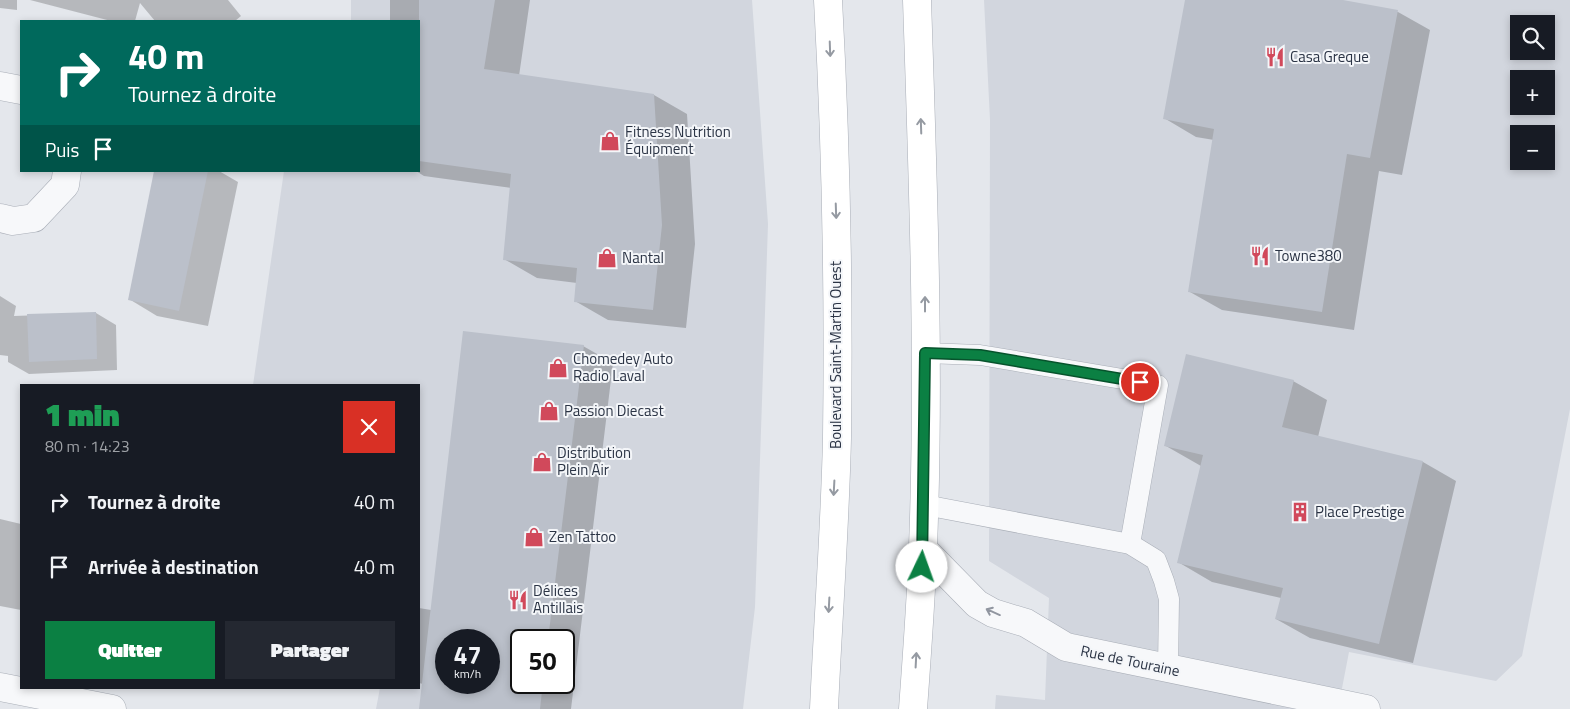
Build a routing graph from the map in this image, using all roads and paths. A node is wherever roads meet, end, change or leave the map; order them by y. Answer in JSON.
{"nodes":[{"id":1,"x":828,"y":0,"type":"edge"},
{"id":2,"x":917,"y":0,"type":"edge"},
{"id":3,"x":0,"y":86,"type":"edge"},
{"id":4,"x":20,"y":90,"type":"edge"},
{"id":5,"x":67,"y":172,"type":"edge"},
{"id":6,"x":0,"y":218,"type":"edge"},
{"id":7,"x":925,"y":353,"type":"junction"},
{"id":8,"x":924,"y":505,"type":"junction"},
{"id":9,"x":1130,"y":544,"type":"junction"},
{"id":10,"x":924,"y":549,"type":"junction"},
{"id":11,"x":1168,"y":669,"type":"junction"},
{"id":12,"x":0,"y":687,"type":"edge"},
{"id":13,"x":112,"y":709,"type":"edge"},
{"id":14,"x":824,"y":709,"type":"edge"},
{"id":15,"x":914,"y":709,"type":"edge"},
{"id":16,"x":1366,"y":709,"type":"edge"}],
"edges":[{"from":1,"to":14,"type":"main road","name":"Boulevard Saint-Martin Ouest","one_way":true},
{"from":7,"to":2,"type":"main road","one_way":true},
{"from":3,"to":4,"type":"street"},
{"from":5,"to":6,"type":"street"},
{"from":7,"to":8,"type":"main road"},
{"from":7,"to":9,"type":"lane"},
{"from":8,"to":9,"type":"lane"},
{"from":8,"to":10,"type":"main road"},
{"from":9,"to":11,"type":"lane"},
{"from":11,"to":10,"type":"street","name":"Rue de Touraine","one_way":true},
{"from":15,"to":10,"type":"main road","one_way":true},
{"from":11,"to":16,"type":"street","name":"Rue de Touraine"},
{"from":12,"to":13,"type":"street"}]}
